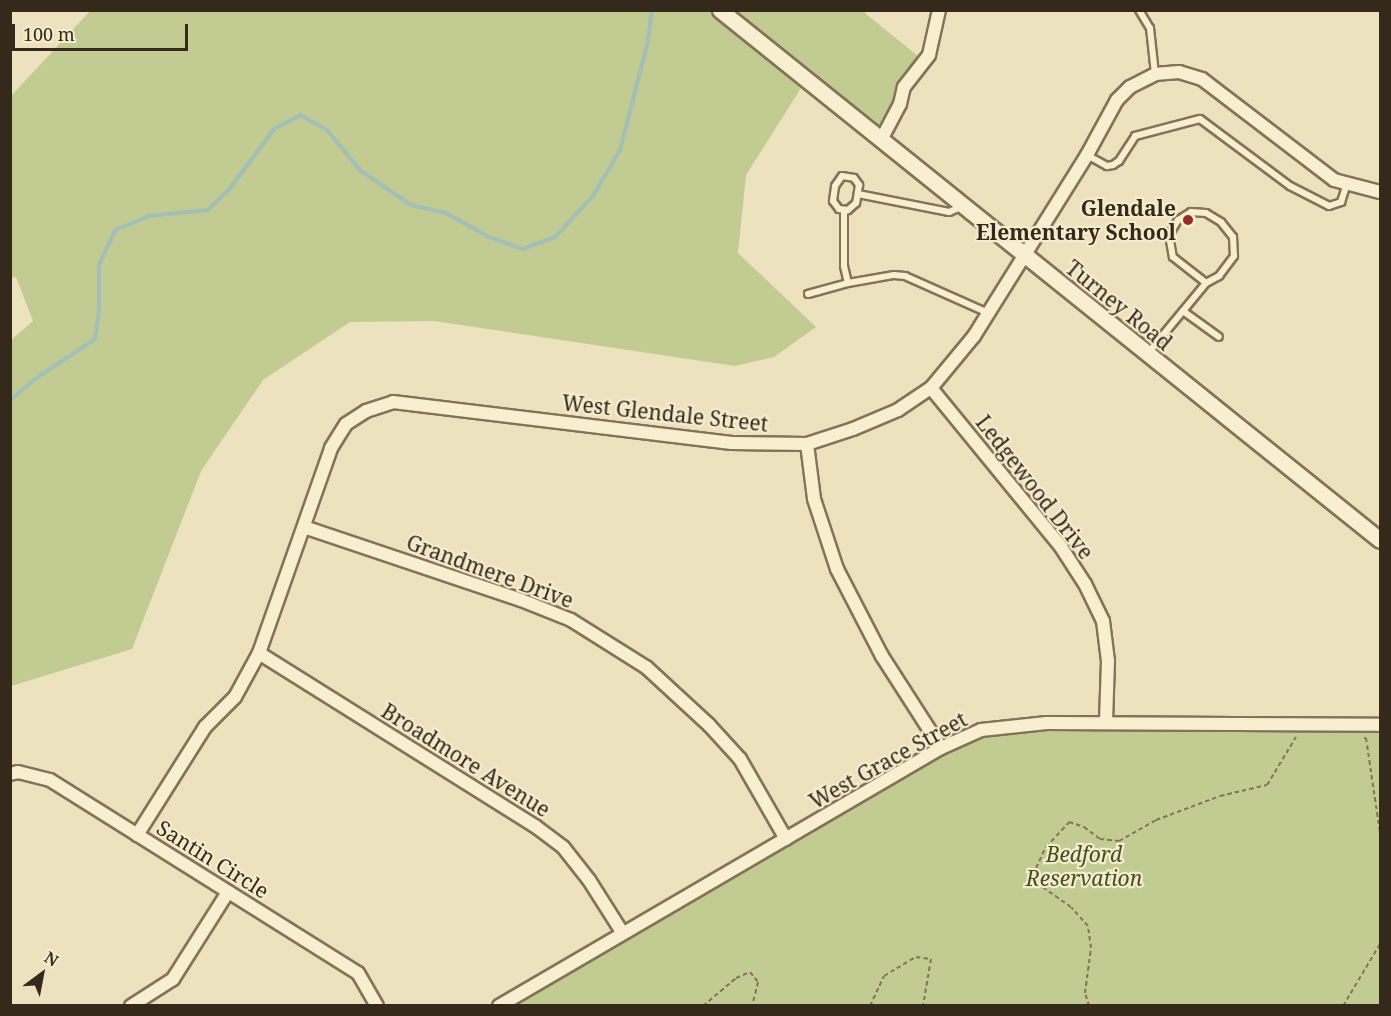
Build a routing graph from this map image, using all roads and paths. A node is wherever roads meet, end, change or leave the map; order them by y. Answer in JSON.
{"nodes":[{"id":1,"x":720,"y":10,"type":"edge"},
{"id":2,"x":939,"y":10,"type":"edge"},
{"id":3,"x":1139,"y":10,"type":"edge"},
{"id":4,"x":1155,"y":74,"type":"junction"},
{"id":5,"x":881,"y":140,"type":"junction"},
{"id":6,"x":1088,"y":155,"type":"junction"},
{"id":7,"x":1347,"y":183,"type":"junction"},
{"id":8,"x":1380,"y":192,"type":"edge"},
{"id":9,"x":858,"y":194,"type":"junction"},
{"id":10,"x":963,"y":206,"type":"junction"},
{"id":11,"x":844,"y":210,"type":"junction"},
{"id":12,"x":1025,"y":255,"type":"junction"},
{"id":13,"x":848,"y":283,"type":"junction"},
{"id":14,"x":1206,"y":283,"type":"junction"},
{"id":15,"x":808,"y":294,"type":"dead end"},
{"id":16,"x":1183,"y":311,"type":"junction"},
{"id":17,"x":988,"y":313,"type":"junction"},
{"id":18,"x":1218,"y":338,"type":"dead end"},
{"id":19,"x":1147,"y":355,"type":"junction"},
{"id":20,"x":931,"y":388,"type":"junction"},
{"id":21,"x":807,"y":444,"type":"junction"},
{"id":22,"x":304,"y":527,"type":"junction"},
{"id":23,"x":1380,"y":540,"type":"edge"},
{"id":24,"x":259,"y":653,"type":"junction"},
{"id":25,"x":1106,"y":722,"type":"junction"},
{"id":26,"x":1380,"y":725,"type":"edge"},
{"id":27,"x":1298,"y":735,"type":"dead end"},
{"id":28,"x":1355,"y":737,"type":"dead end"},
{"id":29,"x":941,"y":748,"type":"junction"},
{"id":30,"x":10,"y":774,"type":"edge"},
{"id":31,"x":1380,"y":832,"type":"edge"},
{"id":32,"x":137,"y":835,"type":"junction"},
{"id":33,"x":786,"y":839,"type":"junction"},
{"id":34,"x":228,"y":892,"type":"junction"},
{"id":35,"x":622,"y":932,"type":"junction"},
{"id":36,"x":1380,"y":945,"type":"edge"},
{"id":37,"x":131,"y":1005,"type":"edge"},
{"id":38,"x":377,"y":1005,"type":"edge"},
{"id":39,"x":499,"y":1005,"type":"edge"},
{"id":40,"x":703,"y":1005,"type":"edge"},
{"id":41,"x":752,"y":1005,"type":"edge"},
{"id":42,"x":870,"y":1005,"type":"edge"},
{"id":43,"x":922,"y":1005,"type":"edge"},
{"id":44,"x":1089,"y":1005,"type":"edge"},
{"id":45,"x":1343,"y":1005,"type":"edge"}],
"edges":[{"from":1,"to":5,"type":"street","name":"Turney Road"},
{"from":2,"to":5,"type":"street"},
{"from":3,"to":4,"type":"lane"},
{"from":4,"to":6,"type":"street","name":"West Glendale Street"},
{"from":4,"to":7,"type":"street","name":"West Glendale Street"},
{"from":5,"to":10,"type":"street","name":"Turney Road"},
{"from":6,"to":7,"type":"lane"},
{"from":6,"to":12,"type":"street","name":"West Glendale Street"},
{"from":7,"to":8,"type":"street","name":"West Glendale Street"},
{"from":9,"to":10,"type":"lane"},
{"from":9,"to":11,"type":"lane"},
{"from":9,"to":11,"type":"lane"},
{"from":10,"to":12,"type":"street","name":"Turney Road"},
{"from":11,"to":13,"type":"lane"},
{"from":12,"to":17,"type":"street","name":"West Glendale Street"},
{"from":12,"to":19,"type":"street","name":"Turney Road"},
{"from":13,"to":15,"type":"lane"},
{"from":13,"to":17,"type":"lane"},
{"from":14,"to":14,"type":"lane"},
{"from":14,"to":16,"type":"lane"},
{"from":16,"to":18,"type":"lane"},
{"from":16,"to":19,"type":"lane"},
{"from":17,"to":20,"type":"street","name":"West Glendale Street"},
{"from":19,"to":23,"type":"street","name":"Turney Road"},
{"from":20,"to":21,"type":"street","name":"West Glendale Street"},
{"from":20,"to":25,"type":"street","name":"Ledgewood Drive"},
{"from":21,"to":22,"type":"street","name":"West Glendale Street"},
{"from":21,"to":29,"type":"street"},
{"from":22,"to":24,"type":"street","name":"West Glendale Street"},
{"from":22,"to":33,"type":"street","name":"Grandmere Drive"},
{"from":24,"to":32,"type":"street","name":"West Glendale Street"},
{"from":24,"to":35,"type":"street","name":"Broadmore Avenue"},
{"from":25,"to":26,"type":"street","name":"West Grace Street"},
{"from":25,"to":29,"type":"street","name":"West Grace Street"},
{"from":27,"to":44,"type":"path"},
{"from":28,"to":31,"type":"path"},
{"from":29,"to":33,"type":"street","name":"West Grace Street"},
{"from":30,"to":32,"type":"street","name":"Santin Circle"},
{"from":32,"to":34,"type":"street","name":"Santin Circle"},
{"from":33,"to":35,"type":"street","name":"West Grace Street"},
{"from":34,"to":37,"type":"street"},
{"from":34,"to":38,"type":"street","name":"Santin Circle"},
{"from":35,"to":39,"type":"street","name":"West Grace Street"},
{"from":36,"to":45,"type":"path"},
{"from":40,"to":41,"type":"path"},
{"from":42,"to":43,"type":"path"}]}
